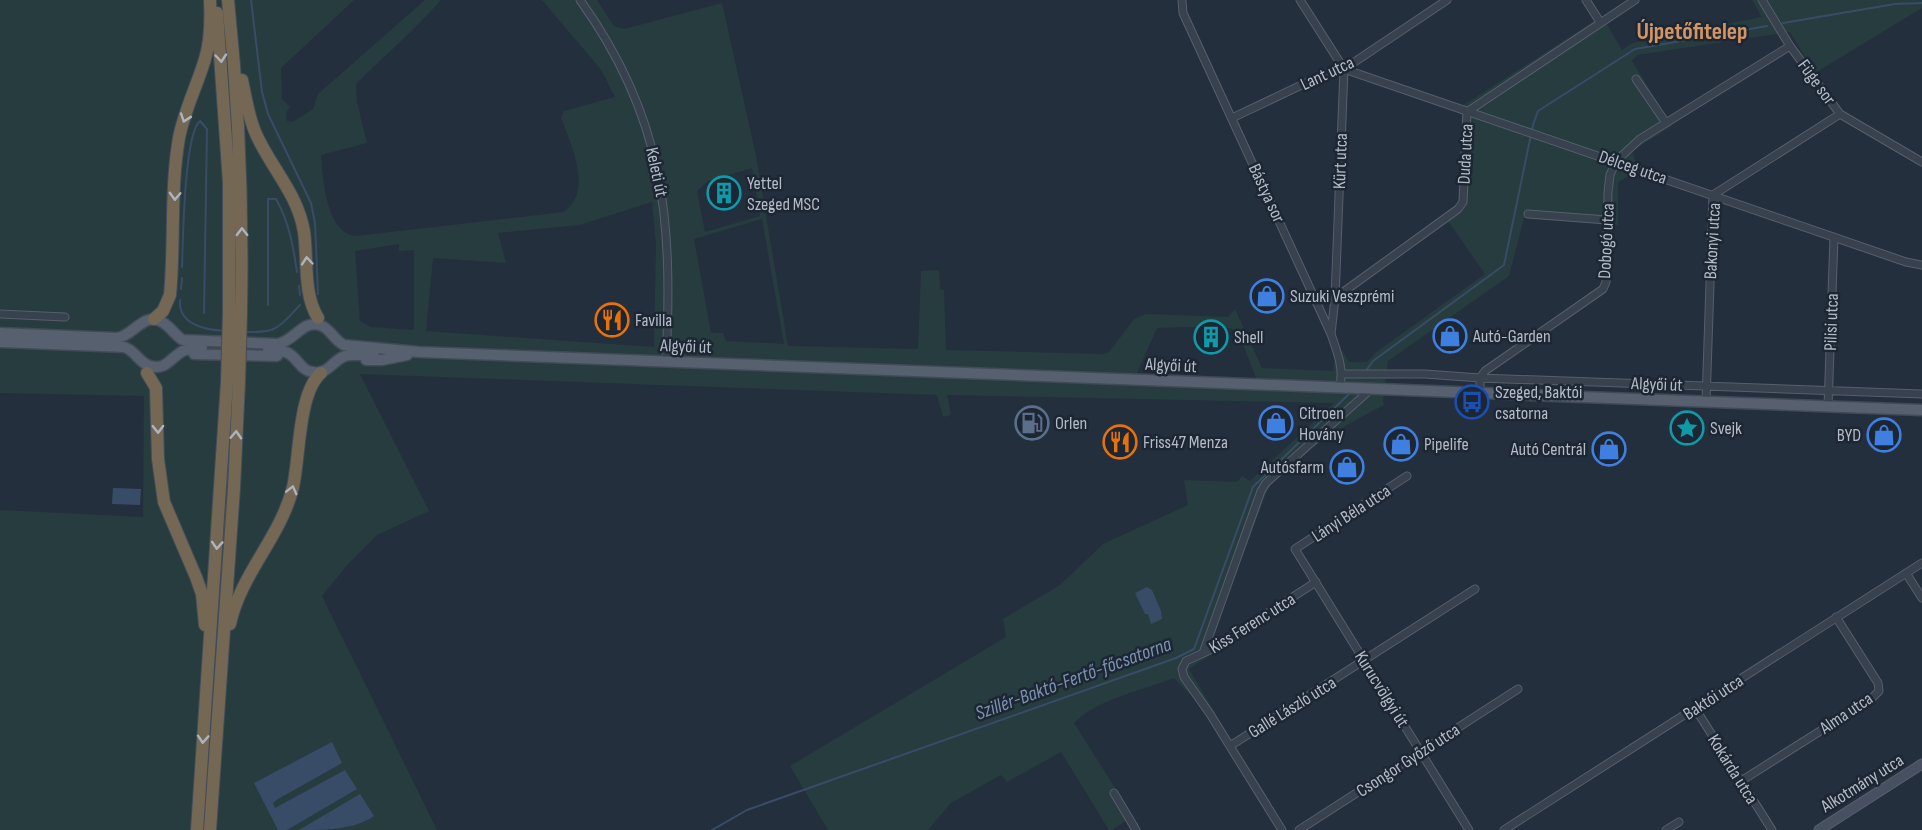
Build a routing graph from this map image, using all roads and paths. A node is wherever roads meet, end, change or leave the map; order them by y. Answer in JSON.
{"nodes":[{"id":1,"x":210,"y":0,"type":"edge"},
{"id":2,"x":216,"y":0,"type":"edge"},
{"id":3,"x":228,"y":0,"type":"edge"},
{"id":4,"x":580,"y":0,"type":"edge"},
{"id":5,"x":1181,"y":0,"type":"edge"},
{"id":6,"x":1299,"y":0,"type":"edge"},
{"id":7,"x":1447,"y":0,"type":"edge"},
{"id":8,"x":1586,"y":0,"type":"edge"},
{"id":9,"x":1635,"y":0,"type":"edge"},
{"id":10,"x":1762,"y":0,"type":"edge"},
{"id":11,"x":1600,"y":22,"type":"junction"},
{"id":12,"x":231,"y":29,"type":"junction"},
{"id":13,"x":1790,"y":46,"type":"junction"},
{"id":14,"x":1344,"y":69,"type":"junction"},
{"id":15,"x":1636,"y":79,"type":"dead end"},
{"id":16,"x":1467,"y":111,"type":"junction"},
{"id":17,"x":1840,"y":114,"type":"junction"},
{"id":18,"x":1232,"y":118,"type":"junction"},
{"id":19,"x":1666,"y":123,"type":"junction"},
{"id":20,"x":1616,"y":161,"type":"junction"},
{"id":21,"x":1922,"y":162,"type":"edge"},
{"id":22,"x":1713,"y":195,"type":"junction"},
{"id":23,"x":1528,"y":214,"type":"dead end"},
{"id":24,"x":1607,"y":220,"type":"junction"},
{"id":25,"x":1834,"y":237,"type":"junction"},
{"id":26,"x":1922,"y":265,"type":"edge"},
{"id":27,"x":1335,"y":300,"type":"junction"},
{"id":28,"x":1320,"y":309,"type":"junction"},
{"id":29,"x":235,"y":312,"type":"junction"},
{"id":30,"x":0,"y":315,"type":"edge"},
{"id":31,"x":158,"y":316,"type":"junction"},
{"id":32,"x":65,"y":317,"type":"dead end"},
{"id":33,"x":318,"y":318,"type":"junction"},
{"id":34,"x":128,"y":330,"type":"junction"},
{"id":35,"x":0,"y":333,"type":"edge"},
{"id":36,"x":1331,"y":334,"type":"junction"},
{"id":37,"x":57,"y":340,"type":"junction"},
{"id":38,"x":341,"y":341,"type":"junction"},
{"id":39,"x":0,"y":342,"type":"edge"},
{"id":40,"x":129,"y":352,"type":"junction"},
{"id":41,"x":419,"y":352,"type":"junction"},
{"id":42,"x":339,"y":359,"type":"junction"},
{"id":43,"x":666,"y":362,"type":"junction"},
{"id":44,"x":1494,"y":365,"type":"junction"},
{"id":45,"x":147,"y":373,"type":"junction"},
{"id":46,"x":1342,"y":374,"type":"junction"},
{"id":47,"x":317,"y":376,"type":"junction"},
{"id":48,"x":1480,"y":378,"type":"junction"},
{"id":49,"x":1499,"y":379,"type":"junction"},
{"id":50,"x":233,"y":382,"type":"junction"},
{"id":51,"x":1707,"y":386,"type":"junction"},
{"id":52,"x":1341,"y":389,"type":"junction"},
{"id":53,"x":1366,"y":390,"type":"junction"},
{"id":54,"x":1828,"y":390,"type":"junction"},
{"id":55,"x":1922,"y":394,"type":"edge"},
{"id":56,"x":1480,"y":395,"type":"junction"},
{"id":57,"x":1706,"y":402,"type":"junction"},
{"id":58,"x":1828,"y":407,"type":"junction"},
{"id":59,"x":1922,"y":410,"type":"edge"},
{"id":60,"x":1407,"y":476,"type":"dead end"},
{"id":61,"x":1295,"y":549,"type":"joint"},
{"id":62,"x":1922,"y":563,"type":"edge"},
{"id":63,"x":1906,"y":573,"type":"junction"},
{"id":64,"x":1316,"y":582,"type":"junction"},
{"id":65,"x":1474,"y":590,"type":"dead end"},
{"id":66,"x":1922,"y":598,"type":"edge"},
{"id":67,"x":1836,"y":617,"type":"junction"},
{"id":68,"x":1203,"y":653,"type":"junction"},
{"id":69,"x":1365,"y":661,"type":"junction"},
{"id":70,"x":208,"y":671,"type":"junction"},
{"id":71,"x":1518,"y":689,"type":"dead end"},
{"id":72,"x":220,"y":691,"type":"junction"},
{"id":73,"x":1695,"y":708,"type":"junction"},
{"id":74,"x":1230,"y":746,"type":"junction"},
{"id":75,"x":1421,"y":751,"type":"junction"},
{"id":76,"x":1922,"y":764,"type":"edge"},
{"id":77,"x":1741,"y":781,"type":"junction"},
{"id":78,"x":1114,"y":793,"type":"dead end"},
{"id":79,"x":1679,"y":822,"type":"dead end"},
{"id":80,"x":197,"y":830,"type":"edge"},
{"id":81,"x":210,"y":830,"type":"edge"},
{"id":82,"x":1136,"y":830,"type":"edge"},
{"id":83,"x":1282,"y":830,"type":"edge"},
{"id":84,"x":1299,"y":830,"type":"edge"},
{"id":85,"x":1469,"y":830,"type":"edge"},
{"id":86,"x":1504,"y":830,"type":"edge"},
{"id":87,"x":1666,"y":830,"type":"edge"},
{"id":88,"x":1772,"y":830,"type":"edge"},
{"id":89,"x":1819,"y":830,"type":"edge"}],
"edges":[{"from":1,"to":31,"type":"highway","one_way":true},
{"from":2,"to":29,"type":"highway","one_way":true},
{"from":3,"to":12,"type":"highway"},
{"from":4,"to":43,"type":"street","name":"Keleti út"},
{"from":5,"to":18,"type":"street","name":"Bástya sor"},
{"from":6,"to":14,"type":"street"},
{"from":7,"to":14,"type":"street","name":"Lant utca"},
{"from":8,"to":11,"type":"street"},
{"from":9,"to":11,"type":"street","name":"Duda utca"},
{"from":10,"to":13,"type":"street","name":"Füge sor"},
{"from":11,"to":16,"type":"street","name":"Duda utca"},
{"from":29,"to":12,"type":"highway","one_way":true},
{"from":33,"to":12,"type":"highway","one_way":true},
{"from":13,"to":17,"type":"street","name":"Füge sor"},
{"from":13,"to":19,"type":"street"},
{"from":14,"to":16,"type":"street","name":"Délceg utca"},
{"from":14,"to":18,"type":"street","name":"Lant utca"},
{"from":14,"to":27,"type":"street","name":"Kürt utca"},
{"from":15,"to":19,"type":"street"},
{"from":16,"to":20,"type":"street","name":"Délceg utca"},
{"from":16,"to":27,"type":"street","name":"Duda utca"},
{"from":17,"to":21,"type":"street","name":"Füge sor"},
{"from":17,"to":22,"type":"street","name":"Bakonyi utca"},
{"from":18,"to":28,"type":"street","name":"Bástya sor"},
{"from":19,"to":20,"type":"street"},
{"from":20,"to":22,"type":"street","name":"Délceg utca"},
{"from":20,"to":24,"type":"street","name":"Dobogó utca"},
{"from":22,"to":25,"type":"street","name":"Délceg utca"},
{"from":22,"to":51,"type":"street","name":"Bakonyi utca"},
{"from":23,"to":24,"type":"street"},
{"from":24,"to":44,"type":"street","name":"Dobogó utca"},
{"from":25,"to":26,"type":"street","name":"Délceg utca"},
{"from":25,"to":54,"type":"street","name":"Pilisi utca"},
{"from":27,"to":28,"type":"street","name":"Duda utca"},
{"from":27,"to":36,"type":"street","name":"Kürt utca"},
{"from":28,"to":36,"type":"street","name":"Bástya sor"},
{"from":29,"to":50,"type":"highway","bridge":true},
{"from":30,"to":32,"type":"street"},
{"from":31,"to":33,"type":"main road"},
{"from":31,"to":34,"type":"main road"},
{"from":31,"to":38,"type":"main road"},
{"from":33,"to":38,"type":"main road"},
{"from":34,"to":37,"type":"main road"},
{"from":34,"to":40,"type":"main road"},
{"from":35,"to":37,"type":"main road"},
{"from":36,"to":46,"type":"street","name":"Bástya sor"},
{"from":37,"to":39,"type":"main road"},
{"from":37,"to":40,"type":"main road"},
{"from":38,"to":41,"type":"main road"},
{"from":38,"to":42,"type":"main road"},
{"from":40,"to":45,"type":"main road"},
{"from":40,"to":47,"type":"main road"},
{"from":41,"to":42,"type":"main road"},
{"from":41,"to":43,"type":"main road","name":"Algyői út"},
{"from":41,"to":47,"type":"main road"},
{"from":42,"to":47,"type":"main road"},
{"from":43,"to":52,"type":"main road","name":"Algyői út"},
{"from":44,"to":48,"type":"street","name":"Dobogó utca"},
{"from":44,"to":49,"type":"street"},
{"from":45,"to":47,"type":"main road"},
{"from":45,"to":70,"type":"highway","one_way":true},
{"from":46,"to":48,"type":"street","name":"Algyői út"},
{"from":46,"to":52,"type":"street","name":"Bástya sor"},
{"from":72,"to":47,"type":"highway","one_way":true},
{"from":48,"to":49,"type":"street","name":"Algyői út"},
{"from":48,"to":56,"type":"street"},
{"from":49,"to":51,"type":"street","name":"Algyői út"},
{"from":50,"to":70,"type":"highway","one_way":true},
{"from":72,"to":50,"type":"highway","one_way":true},
{"from":51,"to":54,"type":"street","name":"Algyői út"},
{"from":51,"to":57,"type":"street","name":"Bakonyi utca"},
{"from":52,"to":53,"type":"main road","name":"Algyői út"},
{"from":53,"to":56,"type":"main road","name":"Algyői út"},
{"from":53,"to":68,"type":"street"},
{"from":54,"to":55,"type":"street","name":"Algyői út"},
{"from":54,"to":58,"type":"street","name":"Pilisi utca"},
{"from":56,"to":57,"type":"main road","name":"Algyői út"},
{"from":57,"to":58,"type":"main road","name":"Algyői út"},
{"from":58,"to":59,"type":"main road","name":"Algyői út"},
{"from":60,"to":61,"type":"street","name":"Lányi Béla utca"},
{"from":61,"to":64,"type":"street","name":"Kurucvölgyi út"},
{"from":62,"to":63,"type":"street","name":"Baktói utca"},
{"from":63,"to":66,"type":"street"},
{"from":63,"to":67,"type":"street","name":"Baktói utca"},
{"from":64,"to":68,"type":"street","name":"Kiss Ferenc utca"},
{"from":64,"to":69,"type":"street","name":"Kurucvölgyi út"},
{"from":65,"to":69,"type":"street","name":"Gallé László utca"},
{"from":67,"to":73,"type":"street","name":"Baktói utca"},
{"from":67,"to":77,"type":"street","name":"Alma utca"},
{"from":68,"to":74,"type":"street","name":"Kiss Ferenc utca"},
{"from":69,"to":74,"type":"street","name":"Gallé László utca"},
{"from":69,"to":75,"type":"street","name":"Kurucvölgyi út"},
{"from":70,"to":80,"type":"highway","one_way":true},
{"from":71,"to":75,"type":"street","name":"Csongor Győző utca"},
{"from":72,"to":81,"type":"highway"},
{"from":73,"to":77,"type":"street","name":"Kokárda utca"},
{"from":73,"to":86,"type":"street","name":"Baktói utca"},
{"from":74,"to":83,"type":"street"},
{"from":75,"to":84,"type":"street","name":"Csongor Győző utca"},
{"from":75,"to":85,"type":"street","name":"Kurucvölgyi út"},
{"from":76,"to":89,"type":"street","name":"Alkotmány utca"},
{"from":77,"to":88,"type":"street","name":"Kokárda utca"},
{"from":78,"to":82,"type":"street"},
{"from":79,"to":87,"type":"street"}]}
